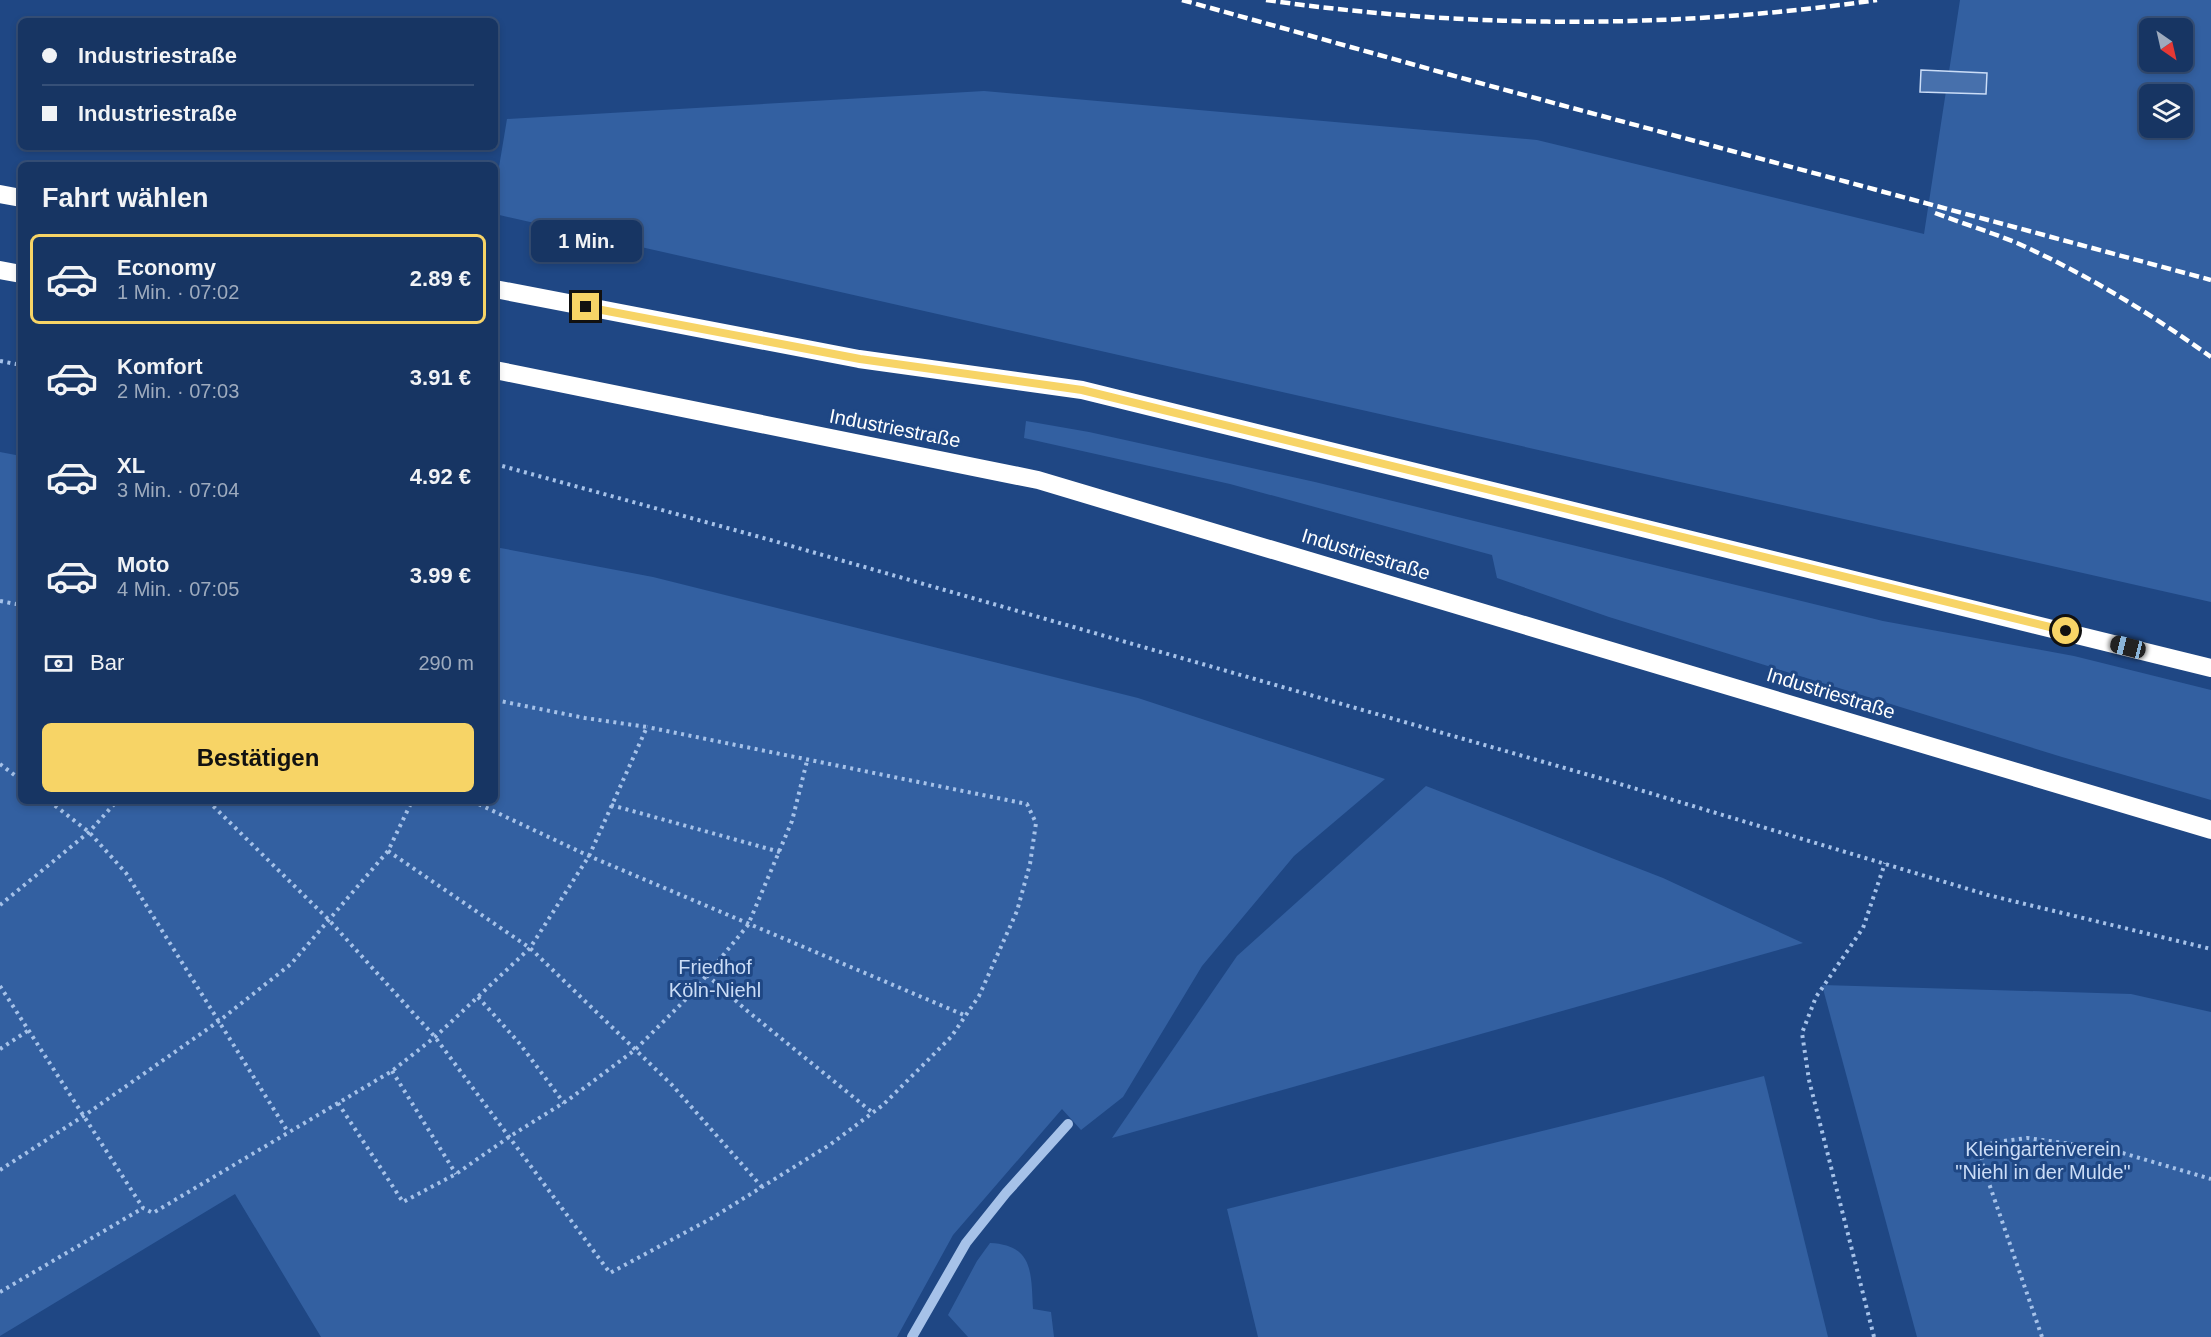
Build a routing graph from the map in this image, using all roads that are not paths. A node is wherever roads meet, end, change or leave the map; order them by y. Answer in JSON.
{"nodes":[{"id":1,"x":0,"y":194,"type":"edge"},
{"id":2,"x":18,"y":197,"type":"edge"},
{"id":3,"x":0,"y":270,"type":"edge"},
{"id":4,"x":18,"y":273,"type":"edge"},
{"id":5,"x":498,"y":290,"type":"edge"},
{"id":6,"x":498,"y":371,"type":"edge"},
{"id":7,"x":2211,"y":668,"type":"edge"},
{"id":8,"x":2211,"y":830,"type":"edge"},
{"id":9,"x":1068,"y":1124,"type":"dead end"},
{"id":10,"x":912,"y":1337,"type":"edge"}],
"edges":[{"from":1,"to":2,"type":"highway"},
{"from":3,"to":4,"type":"highway"},
{"from":5,"to":7,"type":"highway"},
{"from":6,"to":8,"type":"highway","name":"Industriestraße"},
{"from":9,"to":10,"type":"lane"}]}
